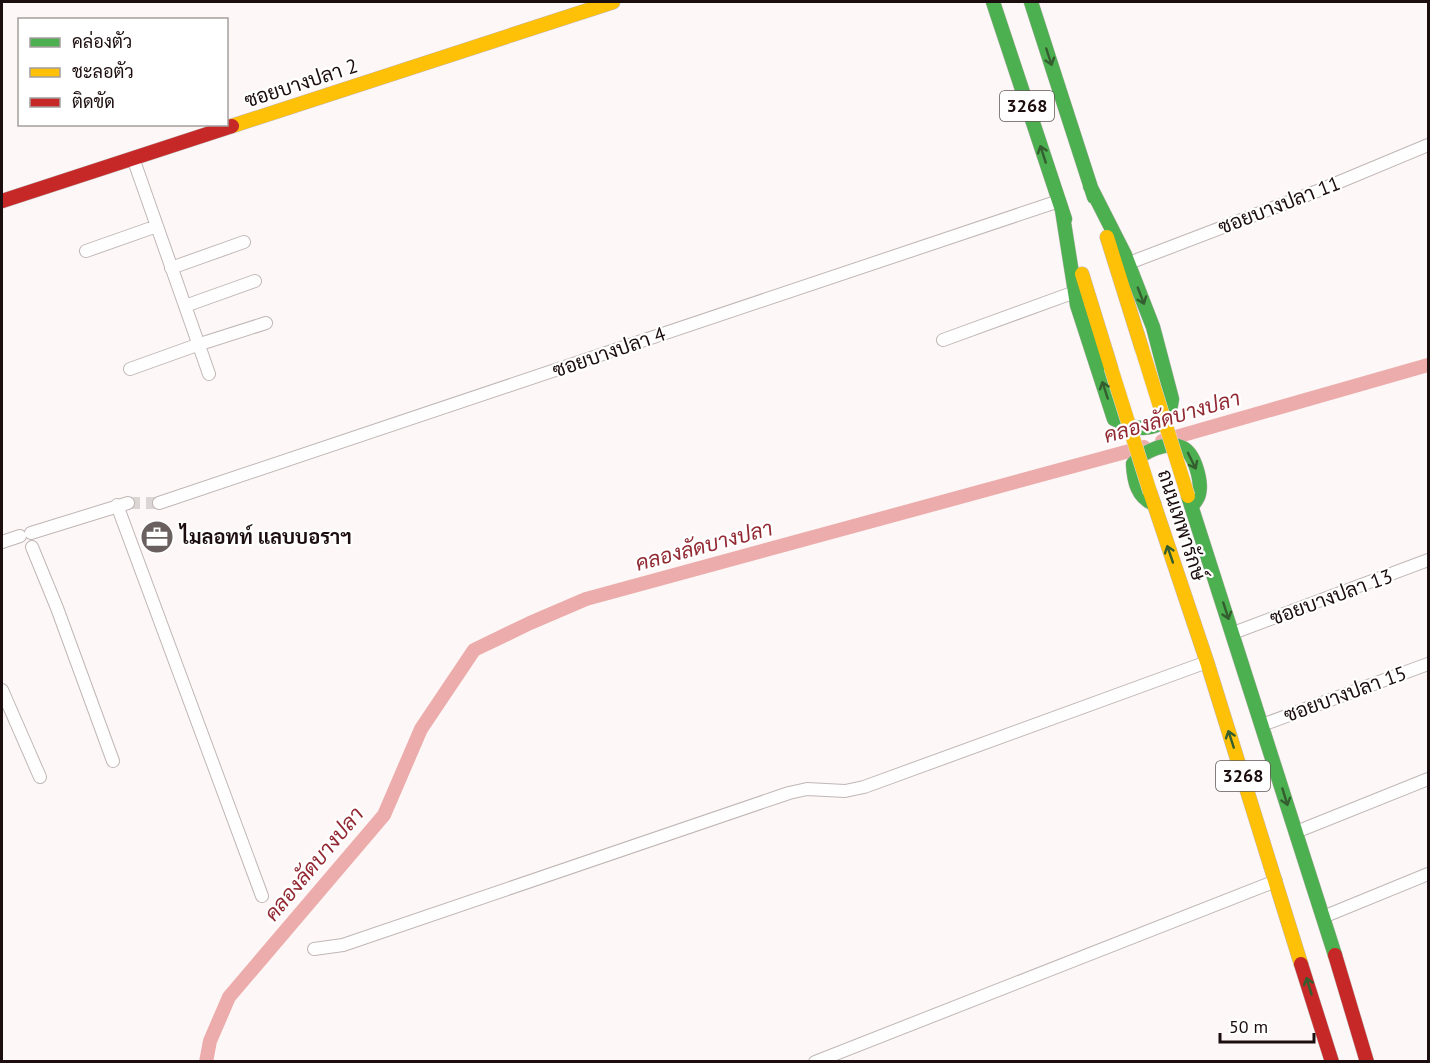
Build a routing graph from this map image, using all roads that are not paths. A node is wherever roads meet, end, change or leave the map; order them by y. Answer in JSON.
{"nodes":[{"id":1,"x":613,"y":2,"type":"edge"},
{"id":2,"x":993,"y":2,"type":"edge"},
{"id":3,"x":1031,"y":2,"type":"edge"},
{"id":4,"x":1428,"y":145,"type":"edge"},
{"id":5,"x":133,"y":158,"type":"junction"},
{"id":6,"x":1090,"y":186,"type":"junction"},
{"id":7,"x":2,"y":201,"type":"edge"},
{"id":8,"x":1060,"y":206,"type":"junction"},
{"id":9,"x":157,"y":226,"type":"junction"},
{"id":10,"x":244,"y":242,"type":"dead end"},
{"id":11,"x":86,"y":251,"type":"dead end"},
{"id":12,"x":1129,"y":263,"type":"junction"},
{"id":13,"x":171,"y":268,"type":"junction"},
{"id":14,"x":255,"y":281,"type":"dead end"},
{"id":15,"x":1075,"y":292,"type":"junction"},
{"id":16,"x":184,"y":306,"type":"junction"},
{"id":17,"x":266,"y":322,"type":"dead end"},
{"id":18,"x":943,"y":340,"type":"dead end"},
{"id":19,"x":197,"y":345,"type":"junction"},
{"id":20,"x":130,"y":369,"type":"dead end"},
{"id":21,"x":208,"y":374,"type":"dead end"},
{"id":22,"x":1152,"y":498,"type":"junction"},
{"id":23,"x":1190,"y":501,"type":"junction"},
{"id":24,"x":159,"y":503,"type":"tunnel mouth"},
{"id":25,"x":2,"y":542,"type":"edge"},
{"id":26,"x":32,"y":547,"type":"dead end"},
{"id":27,"x":1428,"y":561,"type":"edge"},
{"id":28,"x":1233,"y":633,"type":"junction"},
{"id":29,"x":1207,"y":662,"type":"junction"},
{"id":30,"x":1428,"y":664,"type":"edge"},
{"id":31,"x":2,"y":690,"type":"edge"},
{"id":32,"x":1262,"y":725,"type":"junction"},
{"id":33,"x":113,"y":761,"type":"dead end"},
{"id":34,"x":40,"y":777,"type":"dead end"},
{"id":35,"x":1428,"y":779,"type":"edge"},
{"id":36,"x":1296,"y":832,"type":"junction"},
{"id":37,"x":1428,"y":874,"type":"edge"},
{"id":38,"x":1276,"y":881,"type":"junction"},
{"id":39,"x":262,"y":896,"type":"dead end"},
{"id":40,"x":1323,"y":916,"type":"junction"},
{"id":41,"x":314,"y":949,"type":"dead end"},
{"id":42,"x":815,"y":1062,"type":"edge"},
{"id":43,"x":1332,"y":1062,"type":"edge"},
{"id":44,"x":1367,"y":1062,"type":"edge"}],
"edges":[{"from":1,"to":5,"type":"main road","name":"ซอยบางปลา 2"},
{"from":8,"to":2,"type":"main road","name":"ถนนเทพารักษ์","number":"3268","one_way":true},
{"from":3,"to":6,"type":"main road","name":"ถนนเทพารักษ์","number":"3268","one_way":true},
{"from":4,"to":12,"type":"street","name":"ซอยบางปลา 11"},
{"from":5,"to":7,"type":"main road","name":"ซอยบางปลา 2"},
{"from":5,"to":9,"type":"street"},
{"from":6,"to":12,"type":"main road"},
{"from":6,"to":23,"type":"main road","name":"ถนนเทพารักษ์","number":"3268","bridge":true},
{"from":8,"to":15,"type":"main road"},
{"from":8,"to":22,"type":"main road","name":"ถนนเทพารักษ์","number":"3268","bridge":true},
{"from":8,"to":24,"type":"street","name":"ซอยบางปลา 4"},
{"from":9,"to":11,"type":"street"},
{"from":9,"to":13,"type":"street"},
{"from":10,"to":13,"type":"street"},
{"from":12,"to":15,"type":"main road","one_way":true},
{"from":13,"to":16,"type":"street"},
{"from":14,"to":16,"type":"street"},
{"from":15,"to":18,"type":"street"},
{"from":16,"to":19,"type":"street"},
{"from":17,"to":19,"type":"street"},
{"from":19,"to":20,"type":"street"},
{"from":19,"to":21,"type":"street"},
{"from":22,"to":23,"type":"main road","one_way":true},
{"from":29,"to":22,"type":"main road","name":"ถนนเทพารักษ์","number":"3268","one_way":true},
{"from":23,"to":28,"type":"main road","name":"ถนนเทพารักษ์","number":"3268","one_way":true},
{"from":25,"to":39,"type":"street"},
{"from":26,"to":33,"type":"street"},
{"from":27,"to":28,"type":"street","name":"ซอยบางปลา 13"},
{"from":28,"to":32,"type":"main road","name":"ถนนเทพารักษ์","number":"3268"},
{"from":38,"to":29,"type":"main road","name":"ถนนเทพารักษ์","number":"3268","one_way":true},
{"from":29,"to":41,"type":"street"},
{"from":30,"to":32,"type":"street","name":"ซอยบางปลา 15"},
{"from":31,"to":34,"type":"street"},
{"from":32,"to":36,"type":"main road","name":"ถนนเทพารักษ์","number":"3268","one_way":true},
{"from":35,"to":36,"type":"street"},
{"from":36,"to":40,"type":"main road","name":"ถนนเทพารักษ์","number":"3268"},
{"from":37,"to":40,"type":"street"},
{"from":38,"to":42,"type":"street"},
{"from":43,"to":38,"type":"main road","name":"ถนนเทพารักษ์","number":"3268","one_way":true},
{"from":40,"to":44,"type":"main road","name":"ถนนเทพารักษ์","number":"3268"}]}
